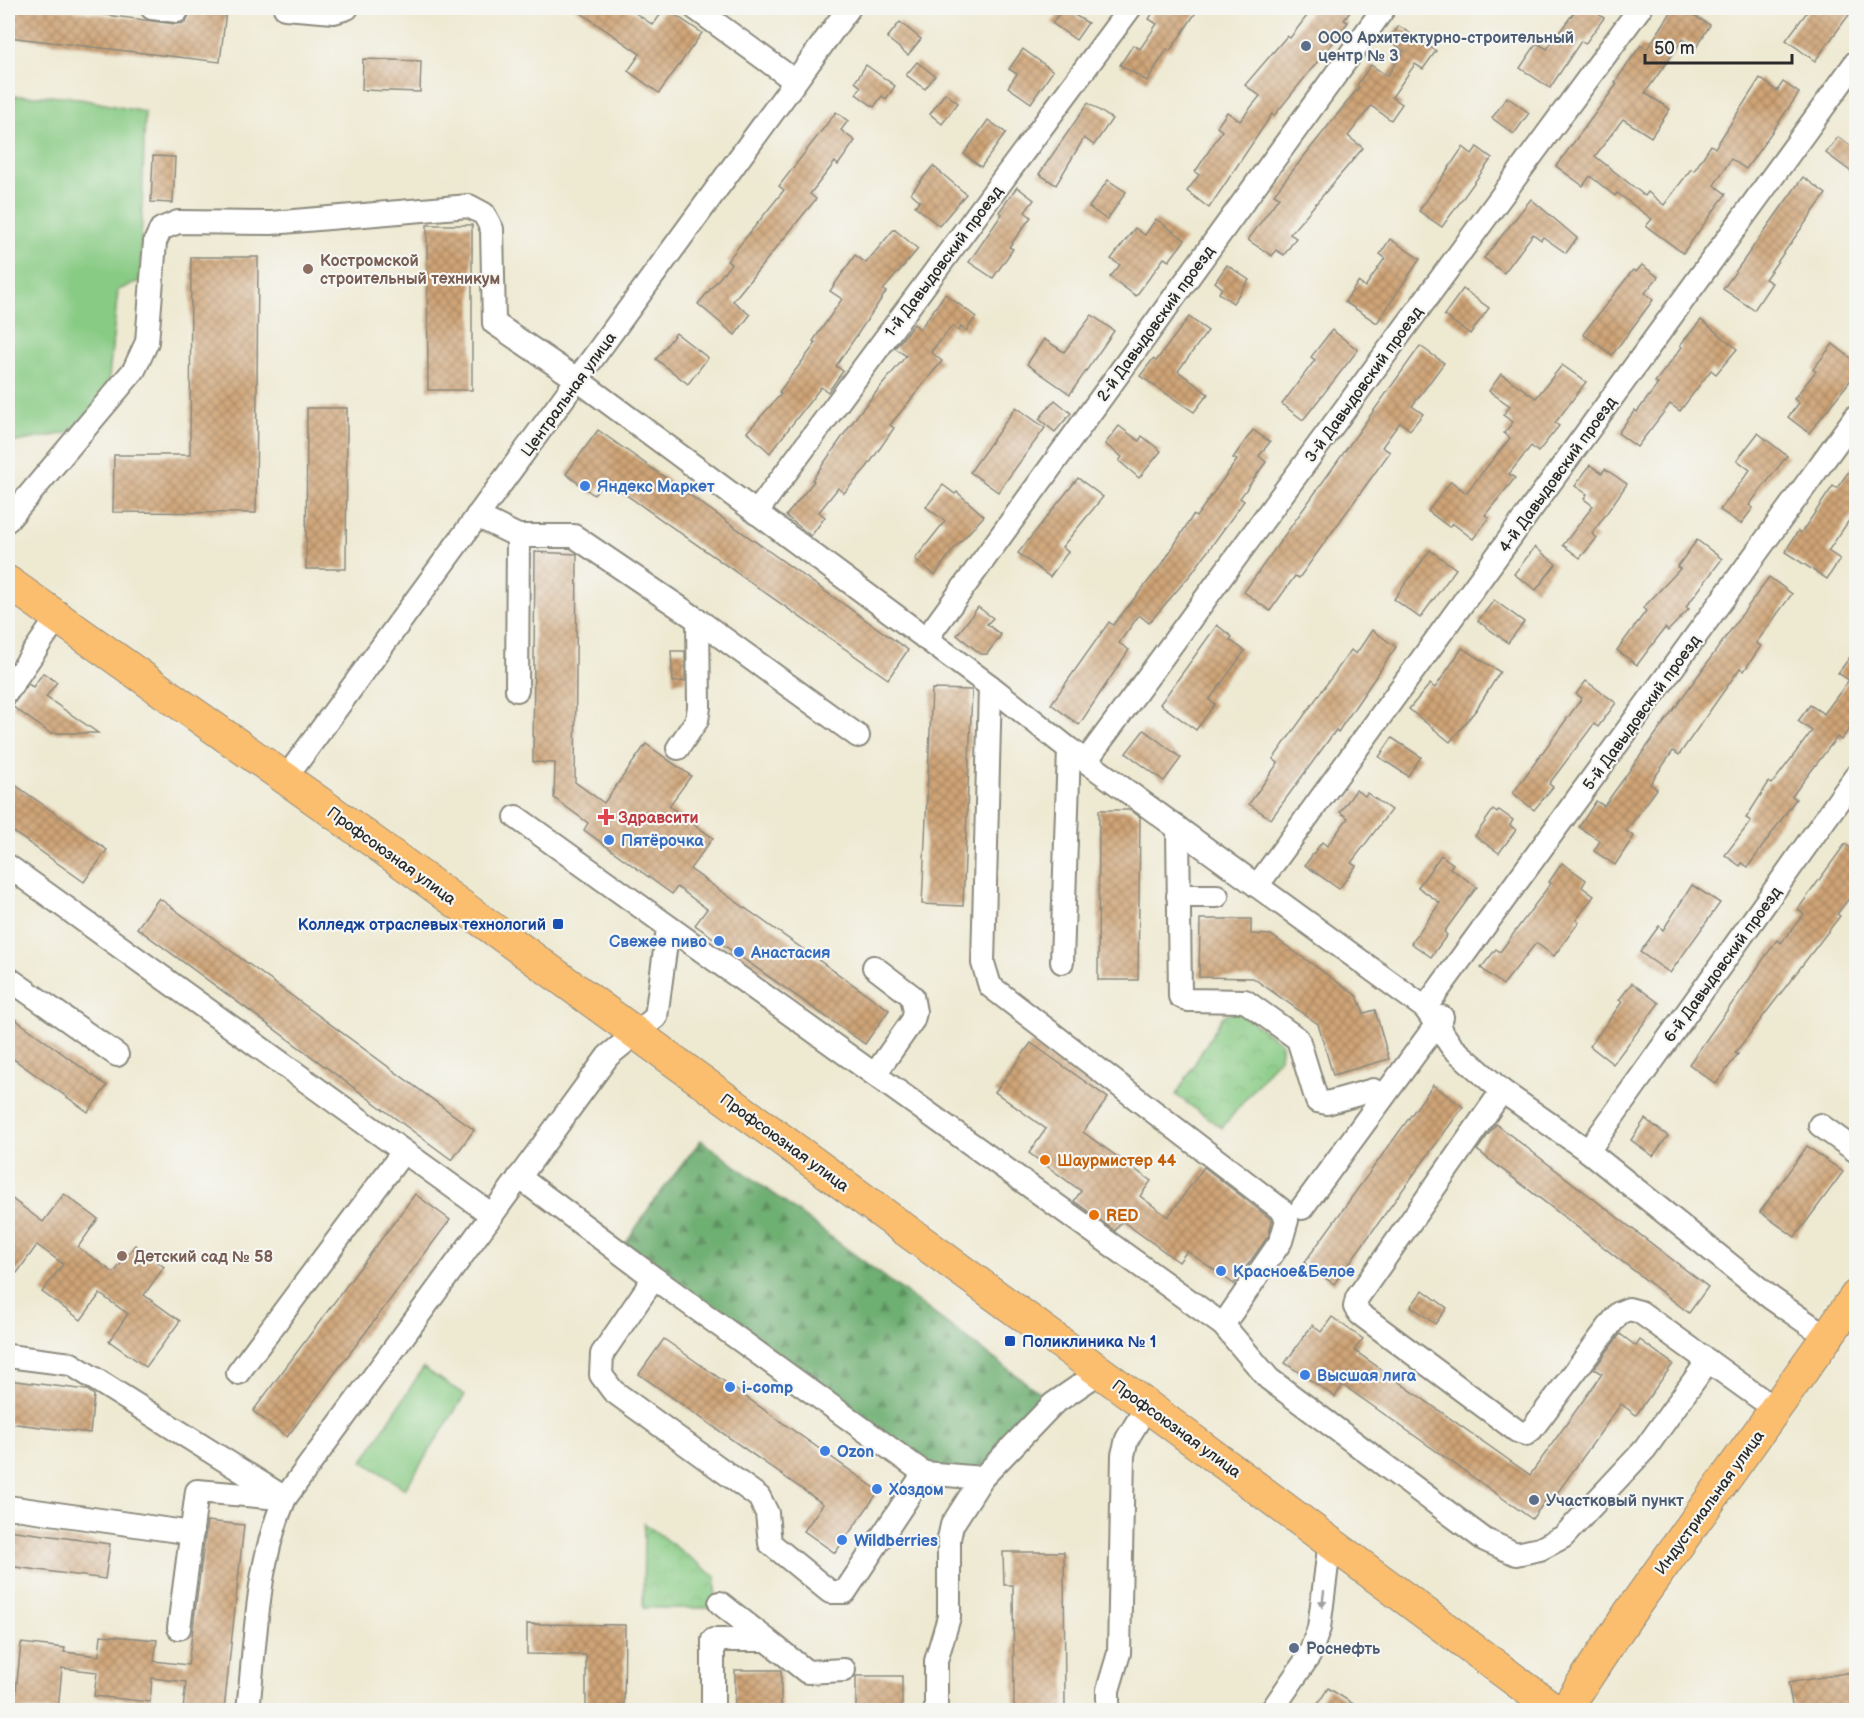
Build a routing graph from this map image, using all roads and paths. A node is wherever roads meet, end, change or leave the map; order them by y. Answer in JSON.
{"nodes":[{"id":1,"x":152,"y":8,"type":"edge"},
{"id":2,"x":285,"y":8,"type":"edge"},
{"id":3,"x":347,"y":8,"type":"edge"},
{"id":4,"x":695,"y":8,"type":"edge"},
{"id":5,"x":849,"y":8,"type":"edge"},
{"id":6,"x":1130,"y":8,"type":"edge"},
{"id":7,"x":1384,"y":8,"type":"edge"},
{"id":8,"x":1640,"y":8,"type":"edge"},
{"id":9,"x":177,"y":11,"type":"dead end"},
{"id":10,"x":1857,"y":62,"type":"edge"},
{"id":11,"x":795,"y":81,"type":"junction"},
{"id":12,"x":578,"y":380,"type":"junction"},
{"id":13,"x":1857,"y":416,"type":"edge"},
{"id":14,"x":756,"y":513,"type":"junction"},
{"id":15,"x":477,"y":516,"type":"junction"},
{"id":16,"x":8,"y":520,"type":"edge"},
{"id":17,"x":518,"y":536,"type":"junction"},
{"id":18,"x":8,"y":582,"type":"edge"},
{"id":19,"x":57,"y":618,"type":"junction"},
{"id":20,"x":698,"y":620,"type":"junction"},
{"id":21,"x":926,"y":639,"type":"junction"},
{"id":22,"x":990,"y":686,"type":"junction"},
{"id":23,"x":8,"y":690,"type":"edge"},
{"id":24,"x":516,"y":690,"type":"dead end"},
{"id":25,"x":858,"y":736,"type":"dead end"},
{"id":26,"x":678,"y":748,"type":"dead end"},
{"id":27,"x":1078,"y":755,"type":"junction"},
{"id":28,"x":1857,"y":776,"type":"edge"},
{"id":29,"x":285,"y":779,"type":"junction"},
{"id":30,"x":516,"y":817,"type":"dead end"},
{"id":31,"x":1178,"y":828,"type":"junction"},
{"id":32,"x":8,"y":866,"type":"edge"},
{"id":33,"x":1257,"y":886,"type":"junction"},
{"id":34,"x":1178,"y":896,"type":"junction"},
{"id":35,"x":1217,"y":896,"type":"dead end"},
{"id":36,"x":668,"y":928,"type":"junction"},
{"id":37,"x":1062,"y":962,"type":"dead end"},
{"id":38,"x":874,"y":967,"type":"dead end"},
{"id":39,"x":8,"y":978,"type":"edge"},
{"id":40,"x":1434,"y":1017,"type":"junction"},
{"id":41,"x":636,"y":1033,"type":"junction"},
{"id":42,"x":117,"y":1055,"type":"dead end"},
{"id":43,"x":875,"y":1074,"type":"junction"},
{"id":44,"x":1502,"y":1091,"type":"junction"},
{"id":45,"x":1383,"y":1097,"type":"junction"},
{"id":46,"x":1820,"y":1125,"type":"dead end"},
{"id":47,"x":1857,"y":1151,"type":"edge"},
{"id":48,"x":404,"y":1152,"type":"junction"},
{"id":49,"x":1588,"y":1152,"type":"junction"},
{"id":50,"x":519,"y":1177,"type":"junction"},
{"id":51,"x":1302,"y":1208,"type":"dead end"},
{"id":52,"x":492,"y":1215,"type":"junction"},
{"id":53,"x":654,"y":1278,"type":"junction"},
{"id":54,"x":1857,"y":1296,"type":"edge"},
{"id":55,"x":1223,"y":1325,"type":"junction"},
{"id":56,"x":1827,"y":1337,"type":"junction"},
{"id":57,"x":8,"y":1356,"type":"edge"},
{"id":58,"x":1708,"y":1360,"type":"junction"},
{"id":59,"x":1100,"y":1372,"type":"junction"},
{"id":60,"x":238,"y":1373,"type":"dead end"},
{"id":61,"x":1147,"y":1406,"type":"junction"},
{"id":62,"x":1775,"y":1409,"type":"junction"},
{"id":63,"x":924,"y":1473,"type":"junction"},
{"id":64,"x":982,"y":1478,"type":"junction"},
{"id":65,"x":285,"y":1498,"type":"junction"},
{"id":66,"x":8,"y":1507,"type":"edge"},
{"id":67,"x":192,"y":1533,"type":"junction"},
{"id":68,"x":1330,"y":1541,"type":"junction"},
{"id":69,"x":720,"y":1603,"type":"dead end"},
{"id":70,"x":179,"y":1628,"type":"dead end"},
{"id":71,"x":767,"y":1641,"type":"junction"},
{"id":72,"x":844,"y":1670,"type":"dead end"},
{"id":73,"x":248,"y":1710,"type":"edge"},
{"id":74,"x":713,"y":1710,"type":"edge"},
{"id":75,"x":936,"y":1710,"type":"edge"},
{"id":76,"x":1108,"y":1710,"type":"edge"},
{"id":77,"x":1272,"y":1710,"type":"edge"},
{"id":78,"x":1556,"y":1710,"type":"edge"},
{"id":79,"x":1565,"y":1710,"type":"edge"}],
"edges":[{"from":1,"to":9,"type":"street"},
{"from":2,"to":3,"type":"street"},
{"from":4,"to":11,"type":"street"},
{"from":5,"to":11,"type":"street","name":"Центральная улица"},
{"from":6,"to":14,"type":"street","name":"1-й Давыдовский проезд"},
{"from":7,"to":21,"type":"street","name":"2-й Давыдовский проезд"},
{"from":8,"to":27,"type":"street","name":"3-й Давыдовский проезд"},
{"from":10,"to":33,"type":"street","name":"4-й Давыдовский проезд"},
{"from":11,"to":12,"type":"street","name":"Центральная улица"},
{"from":12,"to":14,"type":"street"},
{"from":12,"to":15,"type":"street","name":"Центральная улица"},
{"from":12,"to":16,"type":"street"},
{"from":13,"to":40,"type":"street","name":"5-й Давыдовский проезд"},
{"from":14,"to":21,"type":"street"},
{"from":15,"to":17,"type":"street"},
{"from":15,"to":29,"type":"street","name":"Центральная улица"},
{"from":17,"to":20,"type":"street"},
{"from":17,"to":24,"type":"street"},
{"from":18,"to":19,"type":"highway","name":"Профсоюзная улица"},
{"from":19,"to":23,"type":"street"},
{"from":19,"to":29,"type":"highway","name":"Профсоюзная улица"},
{"from":20,"to":25,"type":"street"},
{"from":20,"to":26,"type":"street"},
{"from":21,"to":22,"type":"street"},
{"from":22,"to":27,"type":"street"},
{"from":22,"to":55,"type":"street"},
{"from":27,"to":31,"type":"street"},
{"from":27,"to":37,"type":"street"},
{"from":28,"to":49,"type":"street","name":"6-й Давыдовский проезд"},
{"from":29,"to":41,"type":"highway","name":"Профсоюзная улица"},
{"from":30,"to":36,"type":"street"},
{"from":31,"to":33,"type":"street"},
{"from":31,"to":34,"type":"street"},
{"from":32,"to":48,"type":"street"},
{"from":33,"to":40,"type":"street"},
{"from":34,"to":35,"type":"street"},
{"from":34,"to":45,"type":"street"},
{"from":36,"to":41,"type":"street"},
{"from":36,"to":43,"type":"street"},
{"from":38,"to":43,"type":"street"},
{"from":39,"to":42,"type":"street"},
{"from":40,"to":44,"type":"street"},
{"from":40,"to":45,"type":"street","name":"5-й Давыдовский проезд"},
{"from":41,"to":50,"type":"street"},
{"from":41,"to":59,"type":"highway","name":"Профсоюзная улица"},
{"from":43,"to":55,"type":"street"},
{"from":44,"to":49,"type":"street"},
{"from":44,"to":58,"type":"street"},
{"from":45,"to":51,"type":"street","name":"5-й Давыдовский проезд"},
{"from":46,"to":47,"type":"street"},
{"from":48,"to":52,"type":"street"},
{"from":48,"to":60,"type":"street"},
{"from":49,"to":56,"type":"street"},
{"from":50,"to":52,"type":"street"},
{"from":50,"to":53,"type":"street"},
{"from":52,"to":65,"type":"street"},
{"from":53,"to":63,"type":"street"},
{"from":53,"to":63,"type":"street"},
{"from":54,"to":56,"type":"highway","name":"Индустриальная улица"},
{"from":55,"to":58,"type":"street"},
{"from":56,"to":62,"type":"highway","name":"Индустриальная улица"},
{"from":57,"to":65,"type":"street"},
{"from":58,"to":62,"type":"street"},
{"from":59,"to":61,"type":"highway","name":"Профсоюзная улица"},
{"from":59,"to":64,"type":"street"},
{"from":61,"to":68,"type":"highway","name":"Профсоюзная улица"},
{"from":61,"to":76,"type":"street"},
{"from":62,"to":79,"type":"highway","name":"Индустриальная улица"},
{"from":63,"to":64,"type":"street"},
{"from":64,"to":75,"type":"street"},
{"from":65,"to":67,"type":"street"},
{"from":65,"to":73,"type":"street"},
{"from":66,"to":67,"type":"street"},
{"from":67,"to":70,"type":"street"},
{"from":68,"to":77,"type":"street","one_way":true},
{"from":68,"to":78,"type":"highway","name":"Профсоюзная улица"},
{"from":69,"to":71,"type":"street"},
{"from":71,"to":72,"type":"street"},
{"from":71,"to":74,"type":"street"}]}
